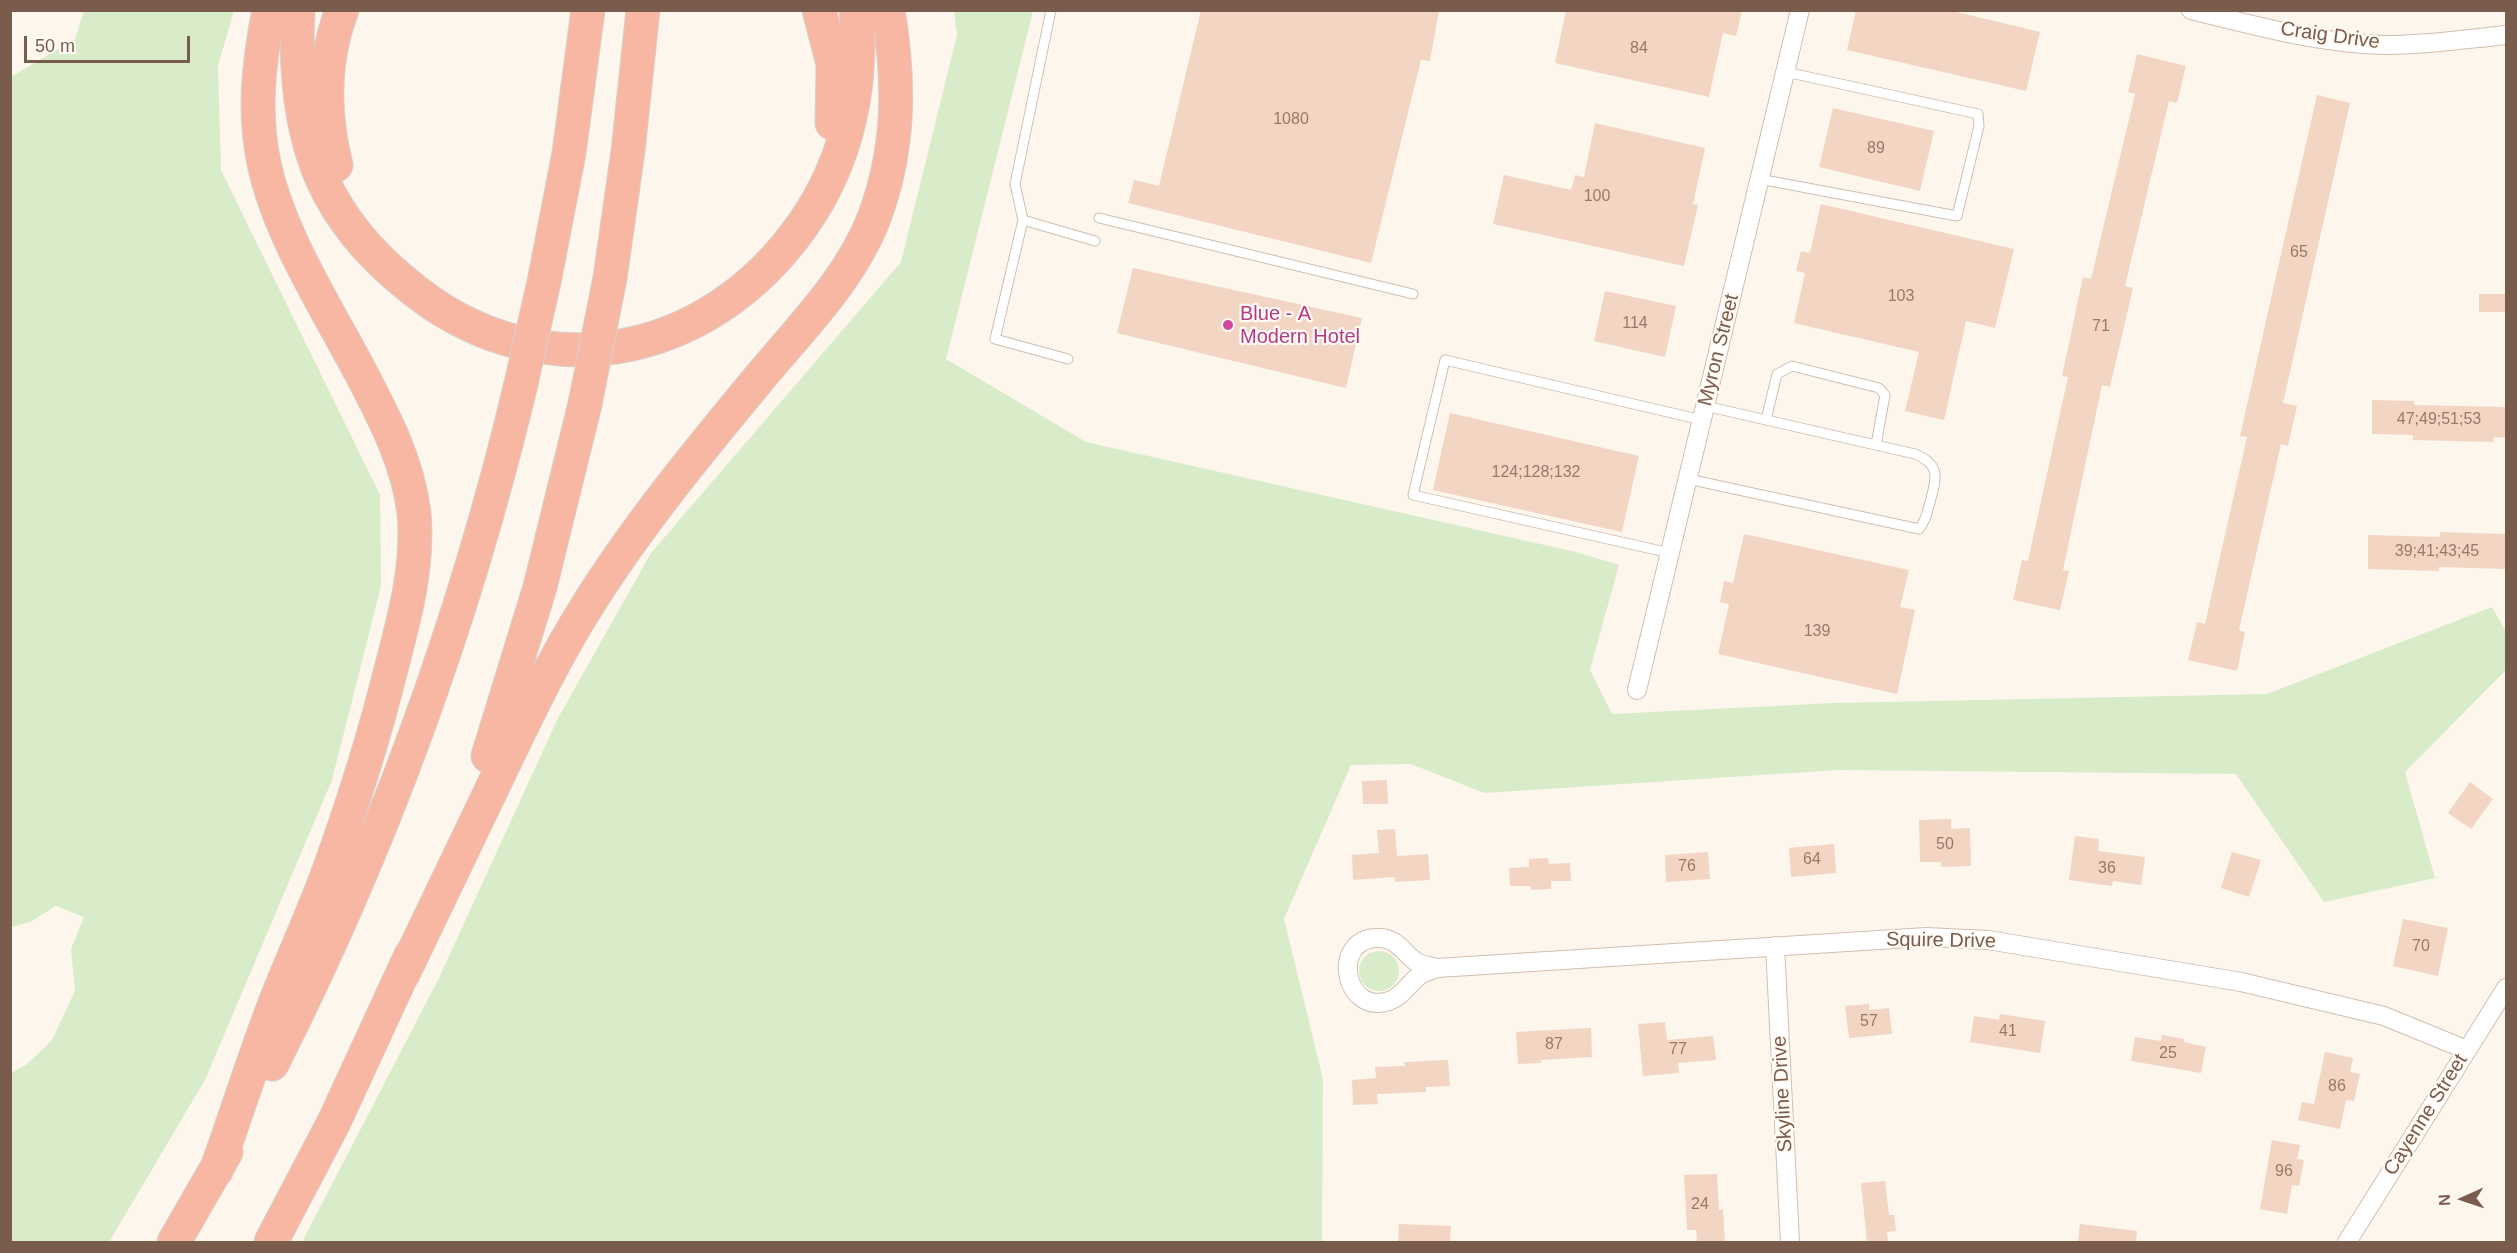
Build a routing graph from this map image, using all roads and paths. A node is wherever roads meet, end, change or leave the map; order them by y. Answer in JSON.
{"nodes":[{"id":1,"x":269,"y":10,"type":"edge"},
{"id":2,"x":298,"y":10,"type":"edge"},
{"id":3,"x":342,"y":10,"type":"edge"},
{"id":4,"x":588,"y":10,"type":"edge"},
{"id":5,"x":643,"y":10,"type":"edge"},
{"id":6,"x":819,"y":10,"type":"edge"},
{"id":7,"x":856,"y":10,"type":"edge"},
{"id":8,"x":888,"y":10,"type":"edge"},
{"id":9,"x":1052,"y":10,"type":"edge"},
{"id":10,"x":1800,"y":10,"type":"edge"},
{"id":11,"x":2191,"y":10,"type":"edge"},
{"id":12,"x":2228,"y":15,"type":"edge"},
{"id":13,"x":2506,"y":35,"type":"edge"},
{"id":14,"x":1786,"y":72,"type":"junction"},
{"id":15,"x":1759,"y":179,"type":"junction"},
{"id":16,"x":1099,"y":218,"type":"dead end"},
{"id":17,"x":1023,"y":220,"type":"junction"},
{"id":18,"x":1095,"y":241,"type":"dead end"},
{"id":19,"x":774,"y":261,"type":"junction"},
{"id":20,"x":399,"y":278,"type":"junction"},
{"id":21,"x":1413,"y":294,"type":"dead end"},
{"id":22,"x":1068,"y":359,"type":"dead end"},
{"id":23,"x":1703,"y":413,"type":"junction"},
{"id":24,"x":1766,"y":420,"type":"junction"},
{"id":25,"x":1876,"y":445,"type":"junction"},
{"id":26,"x":1688,"y":479,"type":"junction"},
{"id":27,"x":1670,"y":553,"type":"junction"},
{"id":28,"x":1637,"y":690,"type":"dead end"},
{"id":29,"x":1776,"y":946,"type":"junction"},
{"id":30,"x":1437,"y":968,"type":"junction"},
{"id":31,"x":403,"y":974,"type":"junction"},
{"id":32,"x":2506,"y":988,"type":"edge"},
{"id":33,"x":2467,"y":1050,"type":"junction"},
{"id":34,"x":216,"y":1172,"type":"junction"},
{"id":35,"x":174,"y":1242,"type":"edge"},
{"id":36,"x":272,"y":1242,"type":"edge"},
{"id":37,"x":1790,"y":1242,"type":"edge"},
{"id":38,"x":2347,"y":1242,"type":"edge"}],
"edges":[{"from":1,"to":34,"type":"highway"},
{"from":2,"to":20,"type":"highway"},
{"from":3,"to":20,"type":"highway"},
{"from":4,"to":34,"type":"highway","bridge":true},
{"from":5,"to":31,"type":"highway","bridge":true},
{"from":6,"to":19,"type":"highway"},
{"from":7,"to":19,"type":"highway"},
{"from":8,"to":31,"type":"highway"},
{"from":9,"to":17,"type":"lane"},
{"from":10,"to":14,"type":"street","name":"Myron Street"},
{"from":11,"to":12,"type":"street","name":"Craig Drive"},
{"from":12,"to":13,"type":"street","name":"Craig Drive"},
{"from":14,"to":15,"type":"street","name":"Myron Street"},
{"from":14,"to":15,"type":"lane"},
{"from":15,"to":23,"type":"street","name":"Myron Street"},
{"from":16,"to":21,"type":"lane"},
{"from":17,"to":18,"type":"lane"},
{"from":17,"to":22,"type":"lane"},
{"from":19,"to":20,"type":"highway"},
{"from":23,"to":24,"type":"lane"},
{"from":23,"to":26,"type":"street","name":"Myron Street"},
{"from":23,"to":27,"type":"lane"},
{"from":24,"to":25,"type":"lane"},
{"from":24,"to":25,"type":"lane"},
{"from":25,"to":26,"type":"lane"},
{"from":26,"to":27,"type":"street","name":"Myron Street"},
{"from":27,"to":28,"type":"street","name":"Myron Street"},
{"from":29,"to":30,"type":"street","name":"Squire Drive"},
{"from":29,"to":33,"type":"street","name":"Squire Drive"},
{"from":29,"to":37,"type":"street","name":"Skyline Drive"},
{"from":30,"to":30,"type":"street","name":"Squire Drive"},
{"from":31,"to":36,"type":"highway"},
{"from":32,"to":33,"type":"street","name":"Cayenne Street"},
{"from":33,"to":38,"type":"street","name":"Cayenne Street"},
{"from":34,"to":35,"type":"highway"}]}
